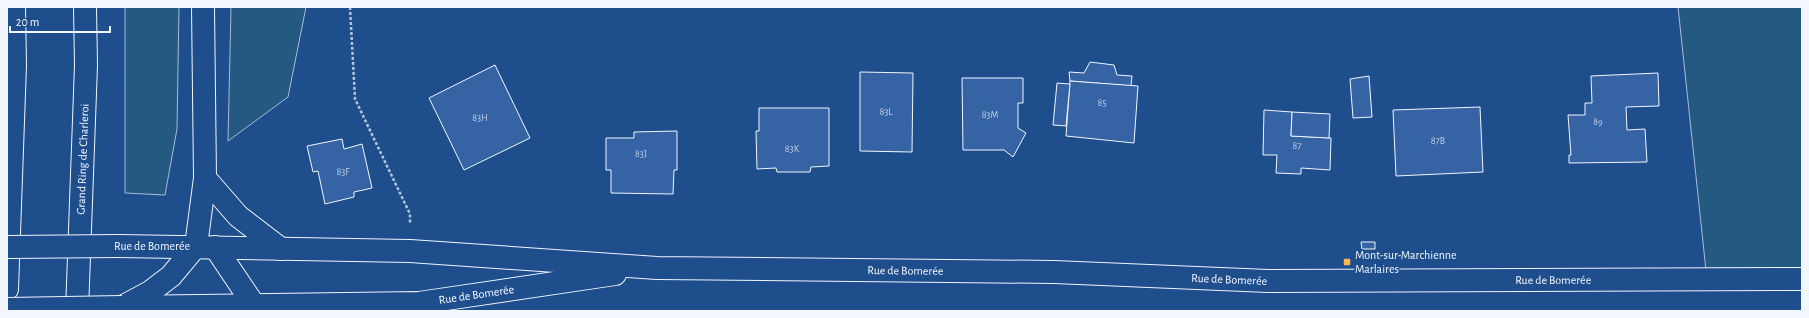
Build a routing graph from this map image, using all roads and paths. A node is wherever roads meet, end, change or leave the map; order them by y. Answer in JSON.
{"nodes":[{"id":1,"x":14,"y":7,"type":"edge"},
{"id":2,"x":86,"y":7,"type":"edge"},
{"id":3,"x":203,"y":7,"type":"edge"},
{"id":4,"x":350,"y":7,"type":"edge"},
{"id":5,"x":205,"y":178,"type":"junction"},
{"id":6,"x":410,"y":214,"type":"dead end"},
{"id":7,"x":205,"y":246,"type":"junction"},
{"id":8,"x":7,"y":247,"type":"edge"},
{"id":9,"x":281,"y":249,"type":"junction"},
{"id":10,"x":657,"y":268,"type":"junction"},
{"id":11,"x":1802,"y":279,"type":"edge"},
{"id":12,"x":7,"y":289,"type":"edge"},
{"id":13,"x":150,"y":299,"type":"junction"},
{"id":14,"x":329,"y":308,"type":"edge"},
{"id":15,"x":7,"y":309,"type":"edge"},
{"id":16,"x":257,"y":309,"type":"edge"},
{"id":17,"x":77,"y":311,"type":"edge"}],
"edges":[{"from":1,"to":12,"type":"main road"},
{"from":2,"to":17,"type":"main road","name":"Grand Ring de Charleroi"},
{"from":3,"to":5,"type":"main road"},
{"from":4,"to":6,"type":"path"},
{"from":5,"to":7,"type":"main road"},
{"from":5,"to":9,"type":"main road"},
{"from":7,"to":8,"type":"main road","name":"Rue de Bomerée","bridge":true},
{"from":7,"to":9,"type":"main road","name":"Rue de Bomerée"},
{"from":7,"to":13,"type":"main road"},
{"from":7,"to":16,"type":"main road"},
{"from":9,"to":10,"type":"main road","name":"Rue de Bomerée"},
{"from":10,"to":11,"type":"main road","name":"Rue de Bomerée"},
{"from":10,"to":14,"type":"main road","name":"Rue de Bomerée"},
{"from":13,"to":15,"type":"main road","bridge":true},
{"from":13,"to":16,"type":"main road","name":"Rue de Bomerée"},
{"from":14,"to":16,"type":"main road","name":"Rue de Bomerée"}]}
